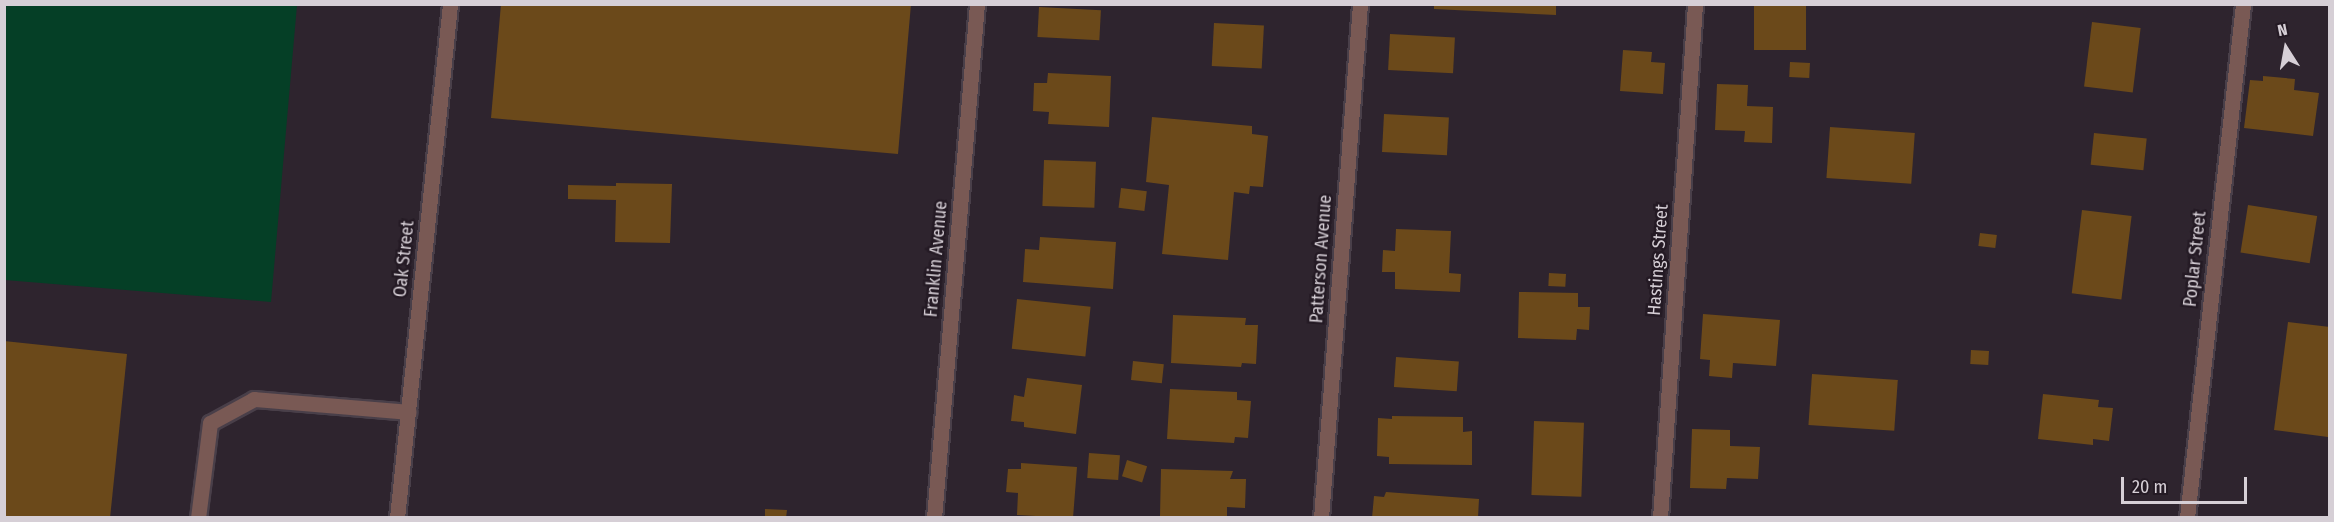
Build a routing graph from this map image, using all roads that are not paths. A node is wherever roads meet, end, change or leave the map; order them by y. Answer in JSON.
{"nodes":[{"id":1,"x":450,"y":4,"type":"edge"},
{"id":2,"x":977,"y":4,"type":"edge"},
{"id":3,"x":1360,"y":4,"type":"edge"},
{"id":4,"x":1695,"y":4,"type":"edge"},
{"id":5,"x":2243,"y":4,"type":"edge"},
{"id":6,"x":408,"y":412,"type":"junction"},
{"id":7,"x":198,"y":518,"type":"edge"},
{"id":8,"x":397,"y":518,"type":"edge"},
{"id":9,"x":934,"y":518,"type":"edge"},
{"id":10,"x":1321,"y":518,"type":"edge"},
{"id":11,"x":1660,"y":518,"type":"edge"},
{"id":12,"x":2187,"y":518,"type":"edge"}],
"edges":[{"from":1,"to":6,"type":"street","name":"Oak Street"},
{"from":2,"to":9,"type":"street","name":"Franklin Avenue"},
{"from":3,"to":10,"type":"street","name":"Patterson Avenue"},
{"from":4,"to":11,"type":"street","name":"Hastings Street"},
{"from":5,"to":12,"type":"street","name":"Poplar Street"},
{"from":6,"to":7,"type":"street"},
{"from":6,"to":8,"type":"street","name":"Oak Street"}]}
